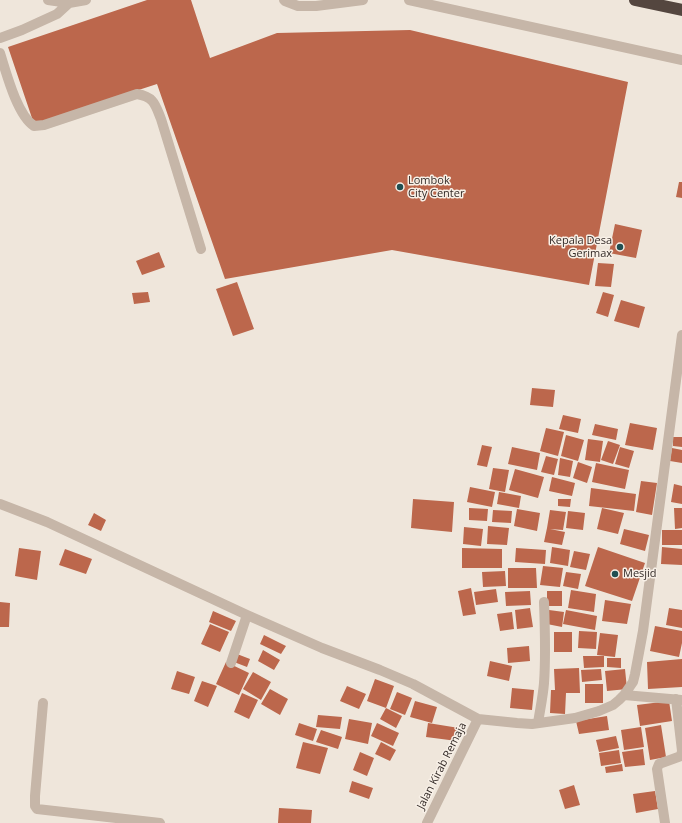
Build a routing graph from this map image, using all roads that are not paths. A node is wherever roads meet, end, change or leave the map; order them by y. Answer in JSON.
{"nodes":[{"id":1,"x":48,"y":0,"type":"edge"},
{"id":2,"x":86,"y":0,"type":"edge"},
{"id":3,"x":284,"y":0,"type":"edge"},
{"id":4,"x":363,"y":0,"type":"edge"},
{"id":5,"x":409,"y":0,"type":"edge"},
{"id":6,"x":636,"y":0,"type":"edge"},
{"id":7,"x":69,"y":3,"type":"junction"},
{"id":8,"x":682,"y":10,"type":"edge"},
{"id":9,"x":0,"y":38,"type":"edge"},
{"id":10,"x":0,"y":53,"type":"edge"},
{"id":11,"x":682,"y":60,"type":"edge"},
{"id":12,"x":201,"y":249,"type":"dead end"},
{"id":13,"x":682,"y":335,"type":"edge"},
{"id":14,"x":0,"y":504,"type":"edge"},
{"id":15,"x":544,"y":602,"type":"dead end"},
{"id":16,"x":247,"y":615,"type":"junction"},
{"id":17,"x":230,"y":663,"type":"dead end"},
{"id":18,"x":624,"y":695,"type":"junction"},
{"id":19,"x":679,"y":699,"type":"edge"},
{"id":20,"x":43,"y":703,"type":"dead end"},
{"id":21,"x":478,"y":720,"type":"junction"},
{"id":22,"x":538,"y":723,"type":"junction"},
{"id":23,"x":682,"y":751,"type":"edge"},
{"id":24,"x":160,"y":823,"type":"edge"},
{"id":25,"x":426,"y":823,"type":"edge"},
{"id":26,"x":666,"y":823,"type":"edge"}],
"edges":[{"from":1,"to":7,"type":"street"},
{"from":2,"to":7,"type":"street"},
{"from":3,"to":4,"type":"street"},
{"from":5,"to":11,"type":"street"},
{"from":6,"to":8,"type":"highway"},
{"from":7,"to":9,"type":"street"},
{"from":10,"to":12,"type":"street"},
{"from":13,"to":18,"type":"street"},
{"from":14,"to":16,"type":"street"},
{"from":15,"to":22,"type":"street"},
{"from":16,"to":17,"type":"street"},
{"from":16,"to":21,"type":"street"},
{"from":18,"to":19,"type":"street"},
{"from":18,"to":22,"type":"street"},
{"from":19,"to":23,"type":"street"},
{"from":20,"to":24,"type":"street"},
{"from":21,"to":22,"type":"street"},
{"from":21,"to":25,"type":"street","name":"Jalan Kirab Remaja"},
{"from":23,"to":26,"type":"street"}]}
